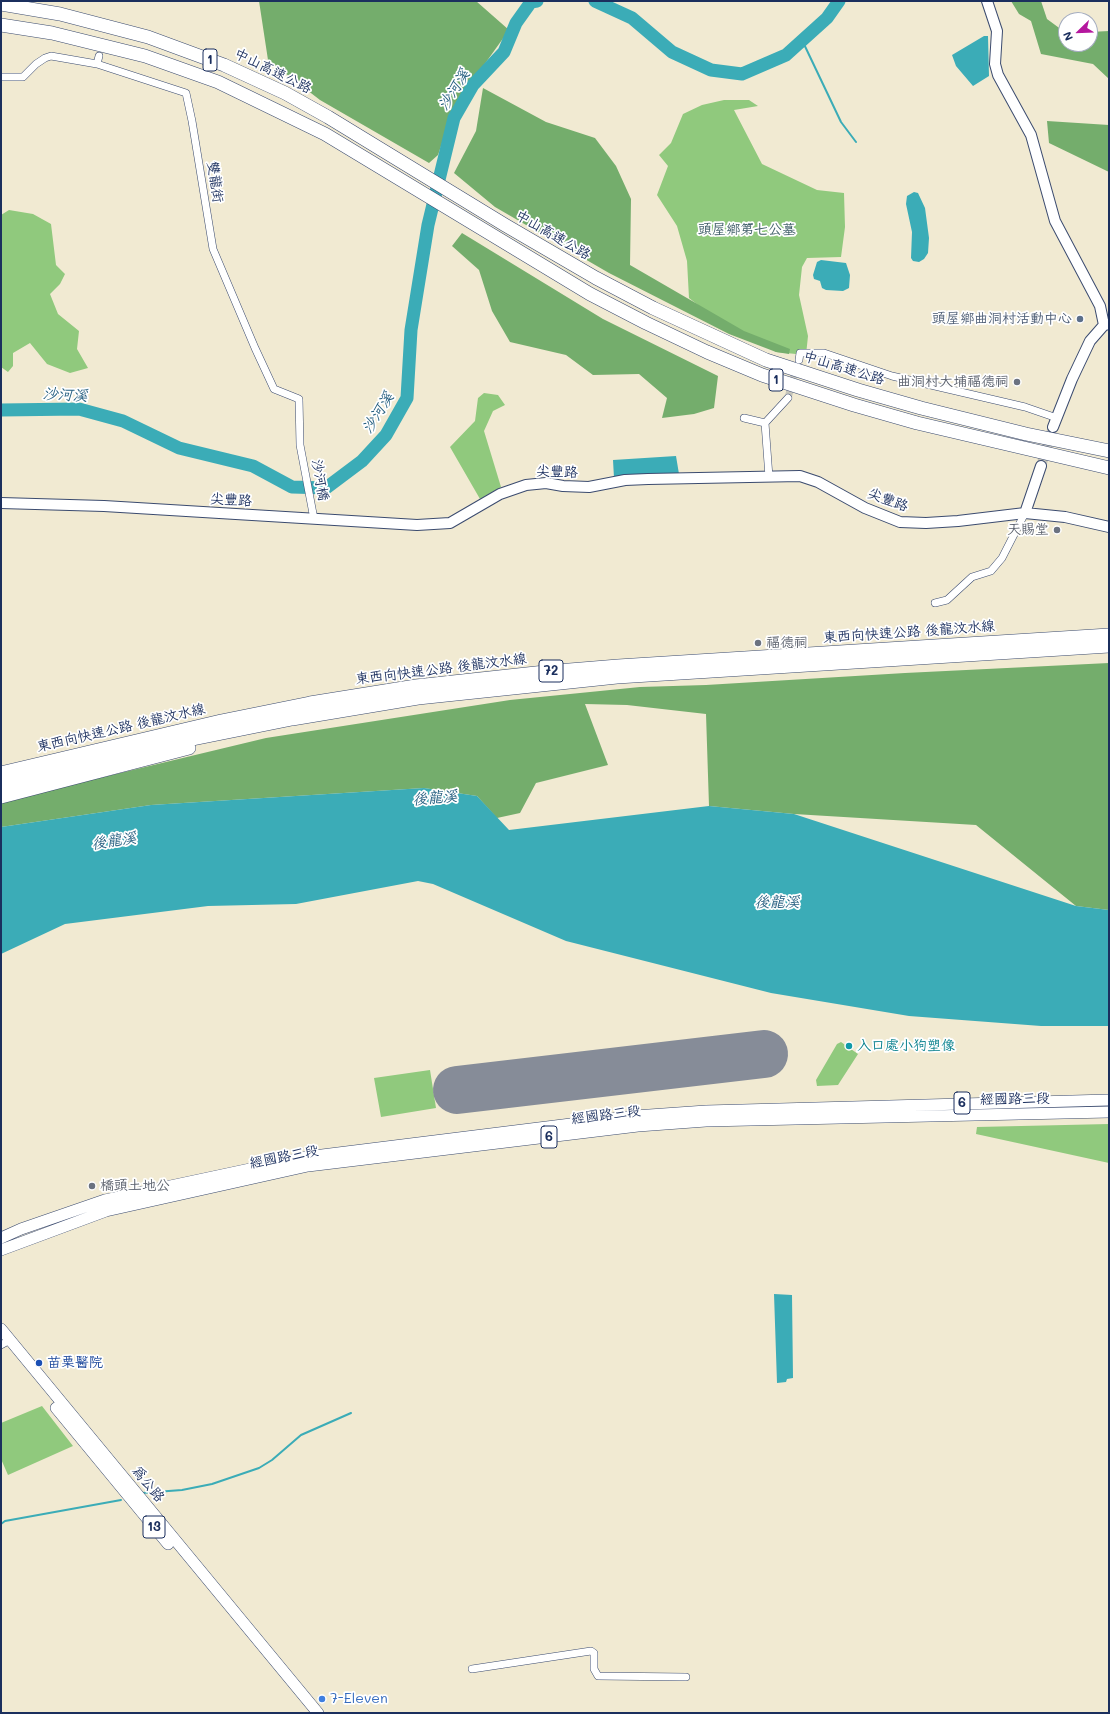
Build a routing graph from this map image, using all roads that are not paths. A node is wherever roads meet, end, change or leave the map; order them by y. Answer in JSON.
{"nodes":[{"id":1,"x":987,"y":1,"type":"edge"},
{"id":2,"x":1,"y":4,"type":"edge"},
{"id":3,"x":1,"y":25,"type":"edge"},
{"id":4,"x":99,"y":56,"type":"dead end"},
{"id":5,"x":96,"y":64,"type":"junction"},
{"id":6,"x":1,"y":77,"type":"edge"},
{"id":7,"x":1107,"y":324,"type":"edge"},
{"id":8,"x":798,"y":360,"type":"dead end"},
{"id":9,"x":788,"y":398,"type":"tunnel mouth"},
{"id":10,"x":744,"y":418,"type":"dead end"},
{"id":11,"x":1055,"y":422,"type":"joint"},
{"id":12,"x":765,"y":423,"type":"junction"},
{"id":13,"x":300,"y":445,"type":"joint"},
{"id":14,"x":1109,"y":451,"type":"edge"},
{"id":15,"x":1041,"y":466,"type":"tunnel mouth"},
{"id":16,"x":1109,"y":468,"type":"edge"},
{"id":17,"x":769,"y":477,"type":"junction"},
{"id":18,"x":1,"y":503,"type":"edge"},
{"id":19,"x":1025,"y":513,"type":"junction"},
{"id":20,"x":314,"y":519,"type":"junction"},
{"id":21,"x":1109,"y":527,"type":"edge"},
{"id":22,"x":935,"y":603,"type":"dead end"},
{"id":23,"x":1109,"y":636,"type":"edge"},
{"id":24,"x":1109,"y":646,"type":"edge"},
{"id":25,"x":292,"y":719,"type":"junction"},
{"id":26,"x":221,"y":721,"type":"junction"},
{"id":27,"x":1,"y":766,"type":"edge"},
{"id":28,"x":1,"y":773,"type":"edge"},
{"id":29,"x":1,"y":784,"type":"edge"},
{"id":30,"x":1,"y":797,"type":"edge"},
{"id":31,"x":1109,"y":1100,"type":"edge"},
{"id":32,"x":1109,"y":1112,"type":"edge"},
{"id":33,"x":1,"y":1238,"type":"edge"},
{"id":34,"x":1,"y":1250,"type":"edge"},
{"id":35,"x":1,"y":1328,"type":"edge"},
{"id":36,"x":4,"y":1343,"type":"edge"},
{"id":37,"x":472,"y":1669,"type":"dead end"},
{"id":38,"x":686,"y":1677,"type":"dead end"},
{"id":39,"x":308,"y":1713,"type":"edge"},
{"id":40,"x":318,"y":1713,"type":"edge"}],
"edges":[{"from":1,"to":7,"type":"street"},
{"from":2,"to":14,"type":"highway","name":"中山高速公路","number":"1"},
{"from":3,"to":16,"type":"highway","number":"1"},
{"from":4,"to":5,"type":"street"},
{"from":5,"to":6,"type":"street","name":"雙龍街"},
{"from":5,"to":13,"type":"street","name":"雙龍街"},
{"from":7,"to":11,"type":"street"},
{"from":8,"to":11,"type":"street"},
{"from":9,"to":12,"type":"street"},
{"from":10,"to":12,"type":"street"},
{"from":12,"to":17,"type":"street"},
{"from":13,"to":20,"type":"street","name":"沙河橋"},
{"from":15,"to":19,"type":"street"},
{"from":17,"to":19,"type":"street","name":"尖豐路"},
{"from":17,"to":20,"type":"street","name":"尖豐路"},
{"from":18,"to":20,"type":"street","name":"尖豐路"},
{"from":19,"to":21,"type":"street","name":"尖豐路"},
{"from":19,"to":22,"type":"street"},
{"from":23,"to":26,"type":"highway","name":"東西向快速公路 後龍汶水線","number":"72"},
{"from":24,"to":25,"type":"highway","name":"東西向快速公路 後龍汶水線","number":"72"},
{"from":25,"to":29,"type":"highway","name":"東西向快速公路 後龍汶水線","number":"72"},
{"from":25,"to":30,"type":"highway"},
{"from":26,"to":27,"type":"highway"},
{"from":26,"to":28,"type":"highway","name":"東西向快速公路 後龍汶水線","number":"72"},
{"from":31,"to":33,"type":"main road","name":"經國路三段","number":"6"},
{"from":32,"to":34,"type":"main road","name":"經國路三段","number":"6"},
{"from":35,"to":36,"type":"main road","name":"為公路","number":"13"},
{"from":36,"to":39,"type":"main road","name":"為公路","number":"13"},
{"from":36,"to":40,"type":"main road","name":"為公路","number":"13"},
{"from":37,"to":38,"type":"street"}]}
